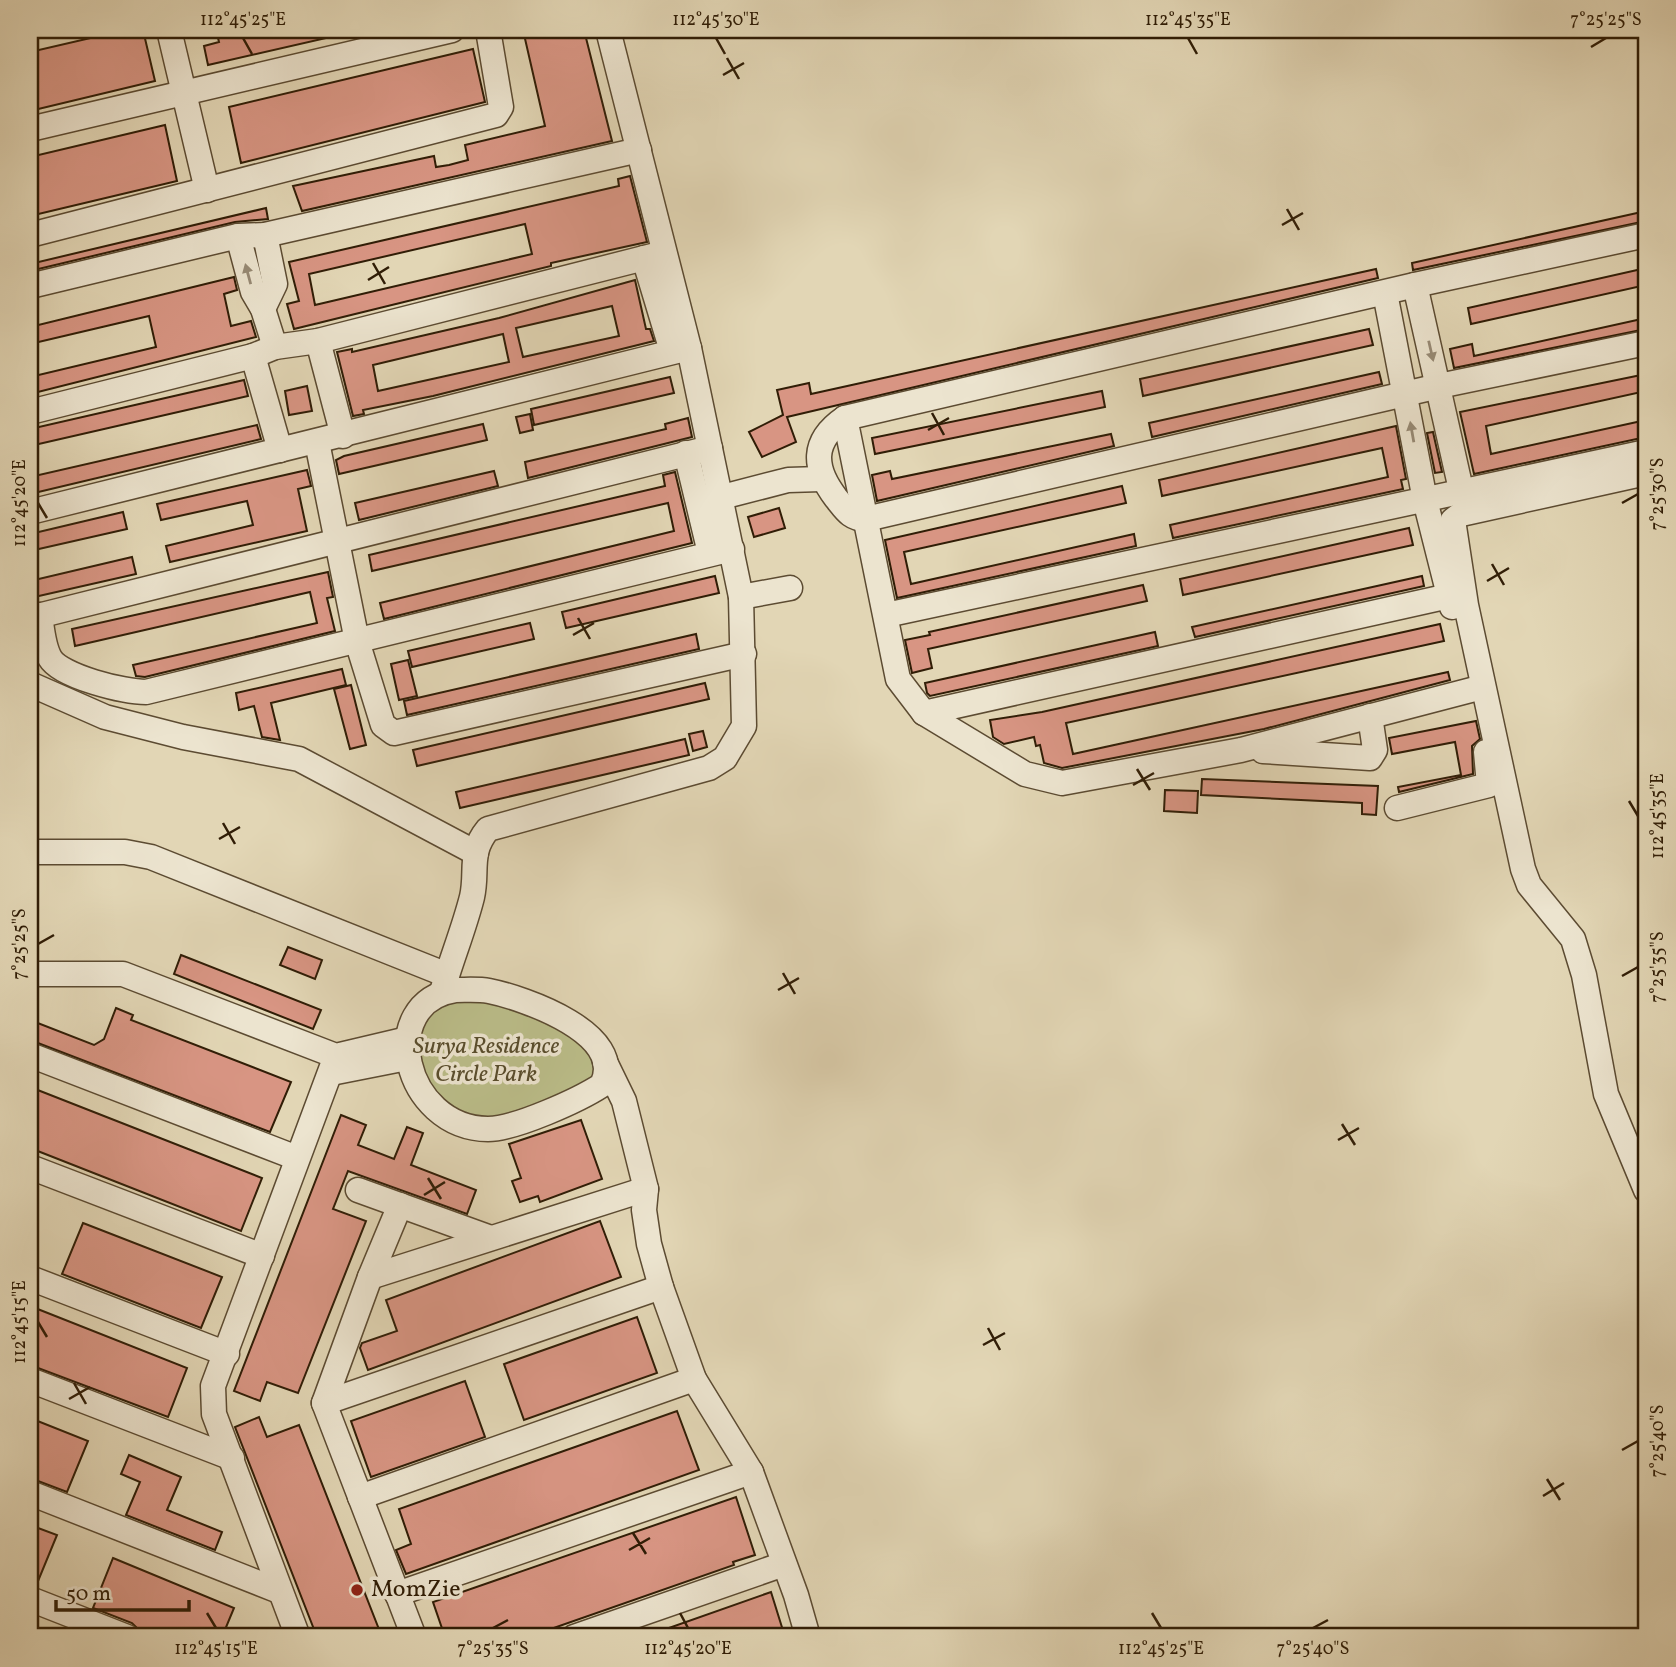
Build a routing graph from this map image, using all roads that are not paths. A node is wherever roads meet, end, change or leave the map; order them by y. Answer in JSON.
{"nodes":[{"id":1,"x":169,"y":30,"type":"edge"},
{"id":2,"x":452,"y":30,"type":"edge"},
{"id":3,"x":488,"y":30,"type":"edge"},
{"id":4,"x":608,"y":30,"type":"edge"},
{"id":5,"x":182,"y":93,"type":"junction"},
{"id":6,"x":30,"y":129,"type":"edge"},
{"id":7,"x":639,"y":150,"type":"junction"},
{"id":8,"x":207,"y":190,"type":"junction"},
{"id":9,"x":30,"y":235,"type":"edge"},
{"id":10,"x":265,"y":235,"type":"junction"},
{"id":11,"x":1646,"y":235,"type":"edge"},
{"id":12,"x":238,"y":236,"type":"junction"},
{"id":13,"x":654,"y":255,"type":"junction"},
{"id":14,"x":1415,"y":285,"type":"junction"},
{"id":15,"x":30,"y":286,"type":"edge"},
{"id":16,"x":1385,"y":293,"type":"junction"},
{"id":17,"x":263,"y":309,"type":"junction"},
{"id":18,"x":318,"y":341,"type":"junction"},
{"id":19,"x":1646,"y":343,"type":"edge"},
{"id":20,"x":680,"y":349,"type":"junction"},
{"id":21,"x":264,"y":352,"type":"junction"},
{"id":22,"x":1439,"y":386,"type":"junction"},
{"id":23,"x":1405,"y":396,"type":"junction"},
{"id":24,"x":30,"y":412,"type":"edge"},
{"id":25,"x":845,"y":418,"type":"junction"},
{"id":26,"x":343,"y":436,"type":"junction"},
{"id":27,"x":317,"y":442,"type":"junction"},
{"id":28,"x":710,"y":448,"type":"junction"},
{"id":29,"x":280,"y":450,"type":"junction"},
{"id":30,"x":1646,"y":452,"type":"edge"},
{"id":31,"x":686,"y":453,"type":"junction"},
{"id":32,"x":1646,"y":473,"type":"edge"},
{"id":33,"x":821,"y":479,"type":"junction"},
{"id":34,"x":1462,"y":494,"type":"junction"},
{"id":35,"x":722,"y":497,"type":"junction"},
{"id":36,"x":1425,"y":499,"type":"junction"},
{"id":37,"x":30,"y":512,"type":"edge"},
{"id":38,"x":866,"y":519,"type":"junction"},
{"id":39,"x":338,"y":539,"type":"junction"},
{"id":40,"x":721,"y":551,"type":"junction"},
{"id":41,"x":790,"y":588,"type":"dead end"},
{"id":42,"x":1449,"y":596,"type":"junction"},
{"id":43,"x":741,"y":597,"type":"junction"},
{"id":44,"x":886,"y":615,"type":"junction"},
{"id":45,"x":35,"y":616,"type":"edge"},
{"id":46,"x":357,"y":641,"type":"junction"},
{"id":47,"x":744,"y":654,"type":"junction"},
{"id":48,"x":30,"y":684,"type":"edge"},
{"id":49,"x":1475,"y":689,"type":"junction"},
{"id":50,"x":924,"y":713,"type":"junction"},
{"id":51,"x":1370,"y":716,"type":"junction"},
{"id":52,"x":1241,"y":750,"type":"junction"},
{"id":53,"x":1397,"y":808,"type":"dead end"},
{"id":54,"x":30,"y":852,"type":"edge"},
{"id":55,"x":474,"y":857,"type":"junction"},
{"id":56,"x":30,"y":974,"type":"edge"},
{"id":57,"x":444,"y":983,"type":"junction"},
{"id":58,"x":408,"y":1048,"type":"junction"},
{"id":59,"x":30,"y":1055,"type":"edge"},
{"id":60,"x":333,"y":1064,"type":"junction"},
{"id":61,"x":609,"y":1086,"type":"junction"},
{"id":62,"x":297,"y":1158,"type":"junction"},
{"id":63,"x":30,"y":1167,"type":"edge"},
{"id":64,"x":358,"y":1190,"type":"dead end"},
{"id":65,"x":1646,"y":1190,"type":"edge"},
{"id":66,"x":640,"y":1198,"type":"junction"},
{"id":67,"x":400,"y":1205,"type":"junction"},
{"id":68,"x":488,"y":1237,"type":"junction"},
{"id":69,"x":262,"y":1256,"type":"junction"},
{"id":70,"x":370,"y":1277,"type":"junction"},
{"id":71,"x":30,"y":1278,"type":"edge"},
{"id":72,"x":661,"y":1287,"type":"junction"},
{"id":73,"x":227,"y":1354,"type":"junction"},
{"id":74,"x":694,"y":1379,"type":"junction"},
{"id":75,"x":30,"y":1380,"type":"edge"},
{"id":76,"x":324,"y":1404,"type":"junction"},
{"id":77,"x":232,"y":1458,"type":"junction"},
{"id":78,"x":751,"y":1472,"type":"junction"},
{"id":79,"x":30,"y":1493,"type":"edge"},
{"id":80,"x":360,"y":1497,"type":"junction"},
{"id":81,"x":784,"y":1564,"type":"junction"},
{"id":82,"x":279,"y":1591,"type":"junction"},
{"id":83,"x":397,"y":1594,"type":"junction"},
{"id":84,"x":30,"y":1599,"type":"edge"},
{"id":85,"x":127,"y":1637,"type":"edge"},
{"id":86,"x":298,"y":1637,"type":"edge"},
{"id":87,"x":414,"y":1637,"type":"edge"},
{"id":88,"x":574,"y":1637,"type":"edge"},
{"id":89,"x":808,"y":1637,"type":"edge"}],
"edges":[{"from":1,"to":5,"type":"street"},
{"from":2,"to":5,"type":"street"},
{"from":3,"to":8,"type":"street"},
{"from":4,"to":7,"type":"street"},
{"from":5,"to":6,"type":"street"},
{"from":5,"to":8,"type":"street"},
{"from":7,"to":10,"type":"street"},
{"from":7,"to":13,"type":"street"},
{"from":8,"to":9,"type":"street"},
{"from":10,"to":12,"type":"street"},
{"from":10,"to":17,"type":"street"},
{"from":11,"to":14,"type":"street"},
{"from":12,"to":15,"type":"street"},
{"from":17,"to":12,"type":"street","one_way":true},
{"from":13,"to":18,"type":"street"},
{"from":13,"to":20,"type":"street"},
{"from":14,"to":16,"type":"street"},
{"from":14,"to":22,"type":"street","one_way":true},
{"from":16,"to":23,"type":"street"},
{"from":16,"to":25,"type":"street"},
{"from":17,"to":21,"type":"street"},
{"from":18,"to":21,"type":"street"},
{"from":18,"to":26,"type":"street"},
{"from":19,"to":22,"type":"street"},
{"from":20,"to":26,"type":"street"},
{"from":20,"to":28,"type":"street"},
{"from":21,"to":24,"type":"street"},
{"from":21,"to":29,"type":"street"},
{"from":22,"to":23,"type":"street"},
{"from":22,"to":34,"type":"street"},
{"from":36,"to":23,"type":"street","one_way":true},
{"from":23,"to":38,"type":"street"},
{"from":25,"to":33,"type":"street"},
{"from":25,"to":38,"type":"street"},
{"from":26,"to":27,"type":"street"},
{"from":27,"to":29,"type":"street"},
{"from":27,"to":39,"type":"street"},
{"from":28,"to":31,"type":"street"},
{"from":28,"to":35,"type":"street"},
{"from":29,"to":37,"type":"street"},
{"from":30,"to":34,"type":"street"},
{"from":31,"to":39,"type":"street"},
{"from":31,"to":40,"type":"street"},
{"from":32,"to":65,"type":"street"},
{"from":33,"to":35,"type":"street"},
{"from":33,"to":38,"type":"street"},
{"from":34,"to":36,"type":"street"},
{"from":35,"to":40,"type":"street"},
{"from":36,"to":42,"type":"street"},
{"from":36,"to":44,"type":"street"},
{"from":38,"to":44,"type":"street"},
{"from":39,"to":45,"type":"street"},
{"from":39,"to":46,"type":"street"},
{"from":40,"to":43,"type":"street"},
{"from":40,"to":46,"type":"street"},
{"from":41,"to":43,"type":"street"},
{"from":42,"to":49,"type":"street"},
{"from":42,"to":50,"type":"street"},
{"from":43,"to":47,"type":"street"},
{"from":44,"to":50,"type":"street"},
{"from":45,"to":46,"type":"street"},
{"from":46,"to":47,"type":"street"},
{"from":47,"to":55,"type":"street"},
{"from":48,"to":55,"type":"street"},
{"from":49,"to":51,"type":"street"},
{"from":49,"to":53,"type":"street"},
{"from":50,"to":52,"type":"street"},
{"from":51,"to":52,"type":"street"},
{"from":51,"to":52,"type":"street"},
{"from":54,"to":57,"type":"street"},
{"from":55,"to":57,"type":"street"},
{"from":56,"to":60,"type":"street"},
{"from":57,"to":58,"type":"street"},
{"from":57,"to":61,"type":"street"},
{"from":58,"to":60,"type":"street"},
{"from":58,"to":61,"type":"street"},
{"from":59,"to":62,"type":"street"},
{"from":60,"to":62,"type":"street"},
{"from":61,"to":66,"type":"street"},
{"from":62,"to":69,"type":"street"},
{"from":63,"to":69,"type":"street"},
{"from":64,"to":67,"type":"street"},
{"from":66,"to":68,"type":"street"},
{"from":66,"to":72,"type":"street"},
{"from":67,"to":68,"type":"street"},
{"from":67,"to":70,"type":"street"},
{"from":68,"to":70,"type":"street"},
{"from":69,"to":73,"type":"street"},
{"from":70,"to":76,"type":"street"},
{"from":71,"to":73,"type":"street"},
{"from":72,"to":74,"type":"street"},
{"from":72,"to":76,"type":"street"},
{"from":73,"to":77,"type":"street"},
{"from":74,"to":78,"type":"street"},
{"from":74,"to":80,"type":"street"},
{"from":75,"to":77,"type":"street"},
{"from":76,"to":80,"type":"street"},
{"from":77,"to":82,"type":"street"},
{"from":78,"to":81,"type":"street"},
{"from":78,"to":83,"type":"street"},
{"from":79,"to":82,"type":"street"},
{"from":80,"to":83,"type":"street"},
{"from":81,"to":88,"type":"street"},
{"from":81,"to":89,"type":"street"},
{"from":82,"to":86,"type":"street"},
{"from":83,"to":87,"type":"street"},
{"from":84,"to":85,"type":"street"}]}
